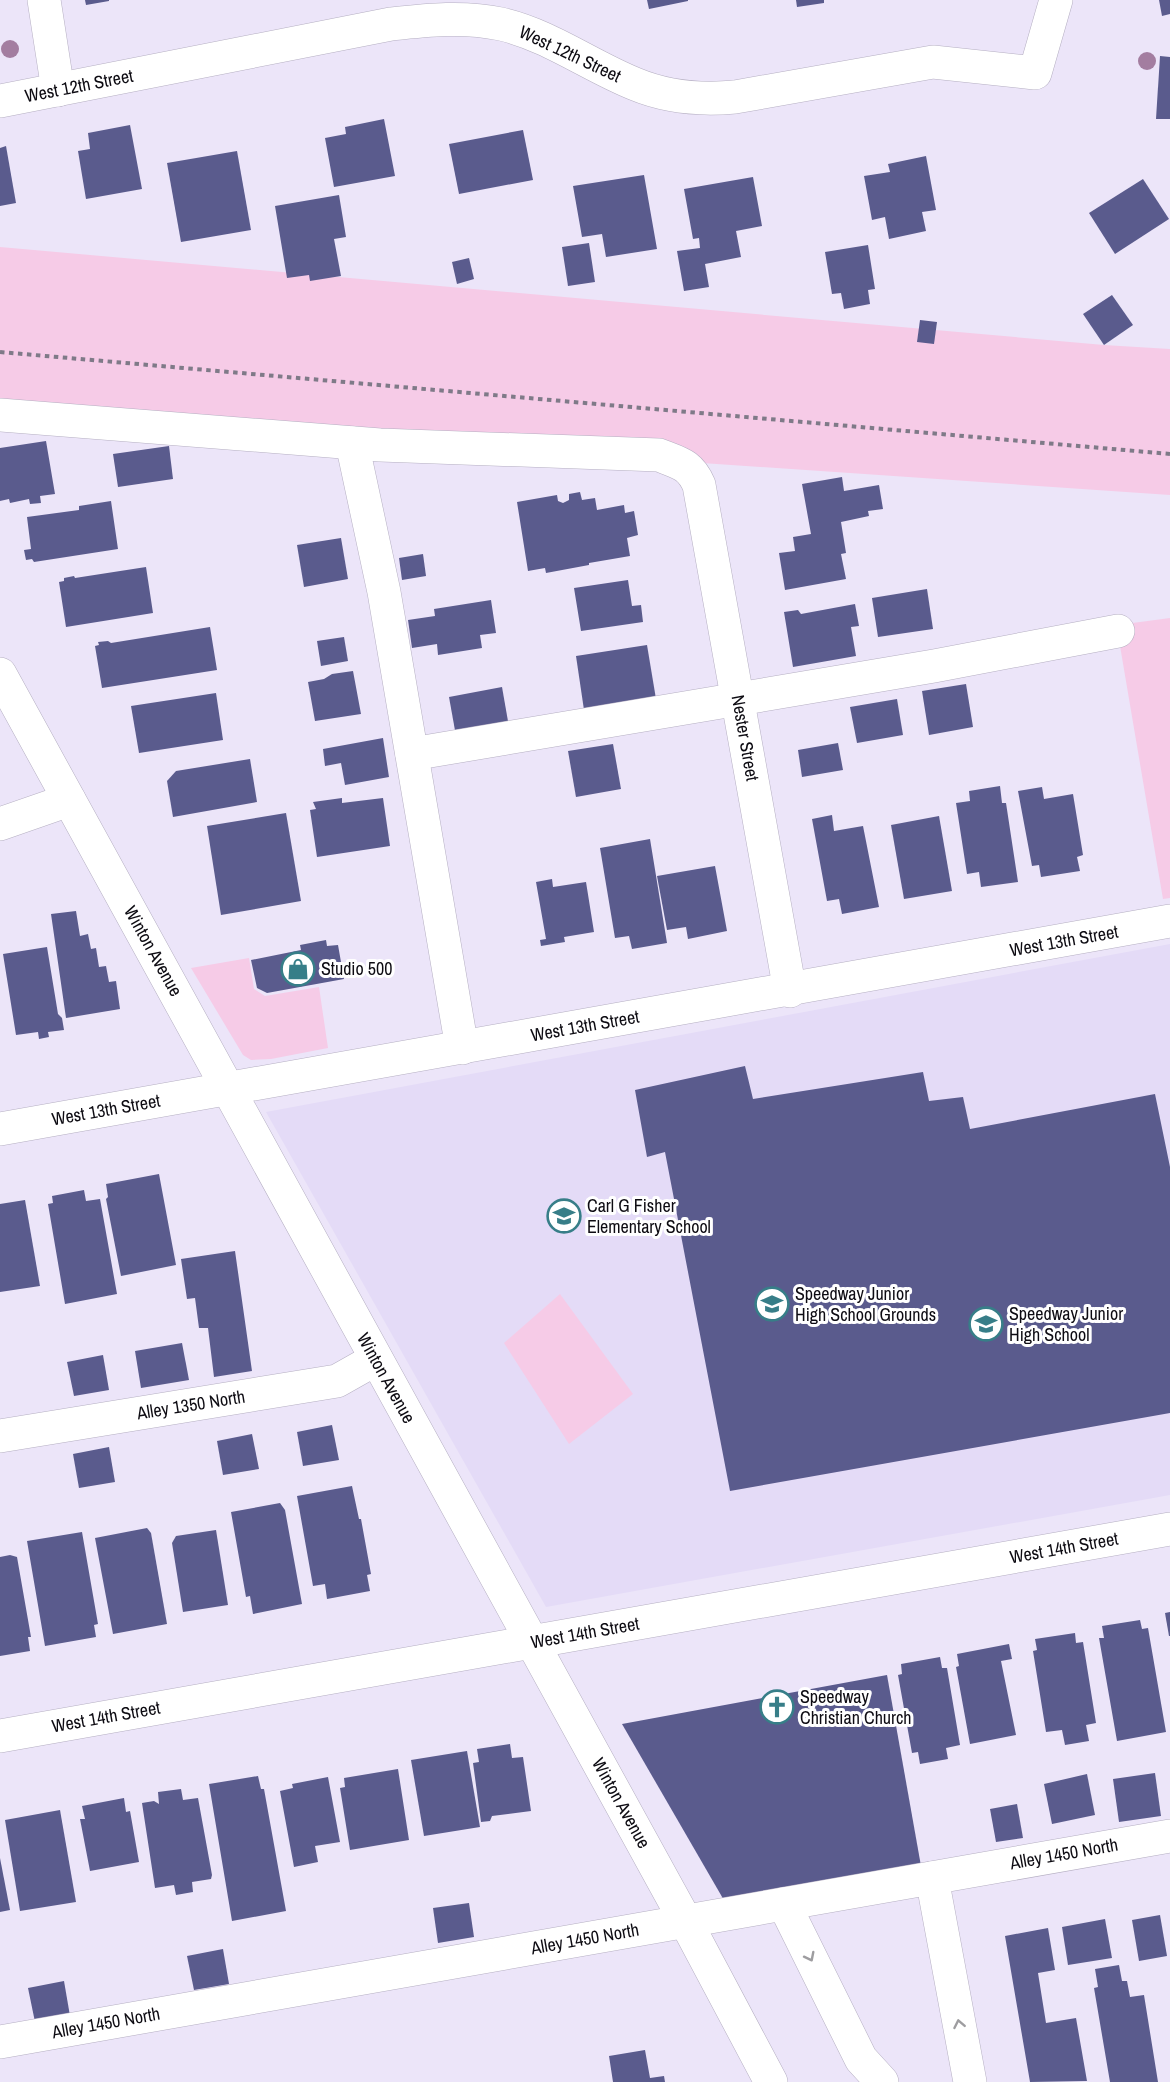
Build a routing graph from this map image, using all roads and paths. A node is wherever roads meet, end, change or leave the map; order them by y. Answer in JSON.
{"nodes":[{"id":1,"x":44,"y":0,"type":"edge"},
{"id":2,"x":1056,"y":0,"type":"edge"},
{"id":3,"x":58,"y":90,"type":"junction"},
{"id":4,"x":0,"y":102,"type":"edge"},
{"id":5,"x":0,"y":352,"type":"edge"},
{"id":6,"x":0,"y":415,"type":"edge"},
{"id":7,"x":352,"y":443,"type":"junction"},
{"id":8,"x":1170,"y":454,"type":"edge"},
{"id":9,"x":1118,"y":631,"type":"dead end"},
{"id":10,"x":0,"y":674,"type":"edge"},
{"id":11,"x":738,"y":699,"type":"junction"},
{"id":12,"x":412,"y":754,"type":"junction"},
{"id":13,"x":69,"y":800,"type":"junction"},
{"id":14,"x":0,"y":824,"type":"edge"},
{"id":15,"x":1170,"y":921,"type":"edge"},
{"id":16,"x":790,"y":991,"type":"junction"},
{"id":17,"x":462,"y":1048,"type":"junction"},
{"id":18,"x":227,"y":1088,"type":"junction"},
{"id":19,"x":0,"y":1129,"type":"edge"},
{"id":20,"x":376,"y":1359,"type":"junction"},
{"id":21,"x":0,"y":1436,"type":"edge"},
{"id":22,"x":1170,"y":1529,"type":"edge"},
{"id":23,"x":532,"y":1642,"type":"junction"},
{"id":24,"x":0,"y":1736,"type":"edge"},
{"id":25,"x":1170,"y":1836,"type":"edge"},
{"id":26,"x":932,"y":1878,"type":"junction"},
{"id":27,"x":784,"y":1904,"type":"junction"},
{"id":28,"x":686,"y":1922,"type":"junction"},
{"id":29,"x":0,"y":2042,"type":"edge"},
{"id":30,"x":771,"y":2082,"type":"edge"},
{"id":31,"x":882,"y":2082,"type":"edge"},
{"id":32,"x":970,"y":2082,"type":"edge"}],
"edges":[{"from":1,"to":3,"type":"street"},
{"from":2,"to":3,"type":"street","name":"West 12th Street"},
{"from":3,"to":4,"type":"street","name":"West 12th Street"},
{"from":5,"to":8,"type":"path"},
{"from":6,"to":7,"type":"street"},
{"from":7,"to":11,"type":"street","name":"Nester Street"},
{"from":7,"to":12,"type":"street"},
{"from":9,"to":11,"type":"street"},
{"from":10,"to":13,"type":"street","name":"Winton Avenue"},
{"from":11,"to":12,"type":"street"},
{"from":11,"to":16,"type":"street","name":"Nester Street"},
{"from":12,"to":17,"type":"street"},
{"from":13,"to":14,"type":"street"},
{"from":13,"to":18,"type":"street","name":"Winton Avenue"},
{"from":15,"to":16,"type":"street","name":"West 13th Street"},
{"from":16,"to":17,"type":"street","name":"West 13th Street"},
{"from":17,"to":18,"type":"street","name":"West 13th Street"},
{"from":18,"to":19,"type":"street","name":"West 13th Street"},
{"from":18,"to":20,"type":"street","name":"Winton Avenue"},
{"from":20,"to":21,"type":"street","name":"Alley 1350 North"},
{"from":20,"to":23,"type":"street","name":"Winton Avenue"},
{"from":22,"to":23,"type":"street","name":"West 14th Street"},
{"from":23,"to":24,"type":"street","name":"West 14th Street"},
{"from":23,"to":28,"type":"street","name":"Winton Avenue"},
{"from":25,"to":26,"type":"street","name":"Alley 1450 North"},
{"from":26,"to":27,"type":"street","name":"Alley 1450 North"},
{"from":32,"to":26,"type":"street","one_way":true},
{"from":27,"to":28,"type":"street","name":"Alley 1450 North"},
{"from":27,"to":31,"type":"street","one_way":true},
{"from":28,"to":29,"type":"street","name":"Alley 1450 North"},
{"from":28,"to":30,"type":"street","name":"Winton Avenue"}]}
